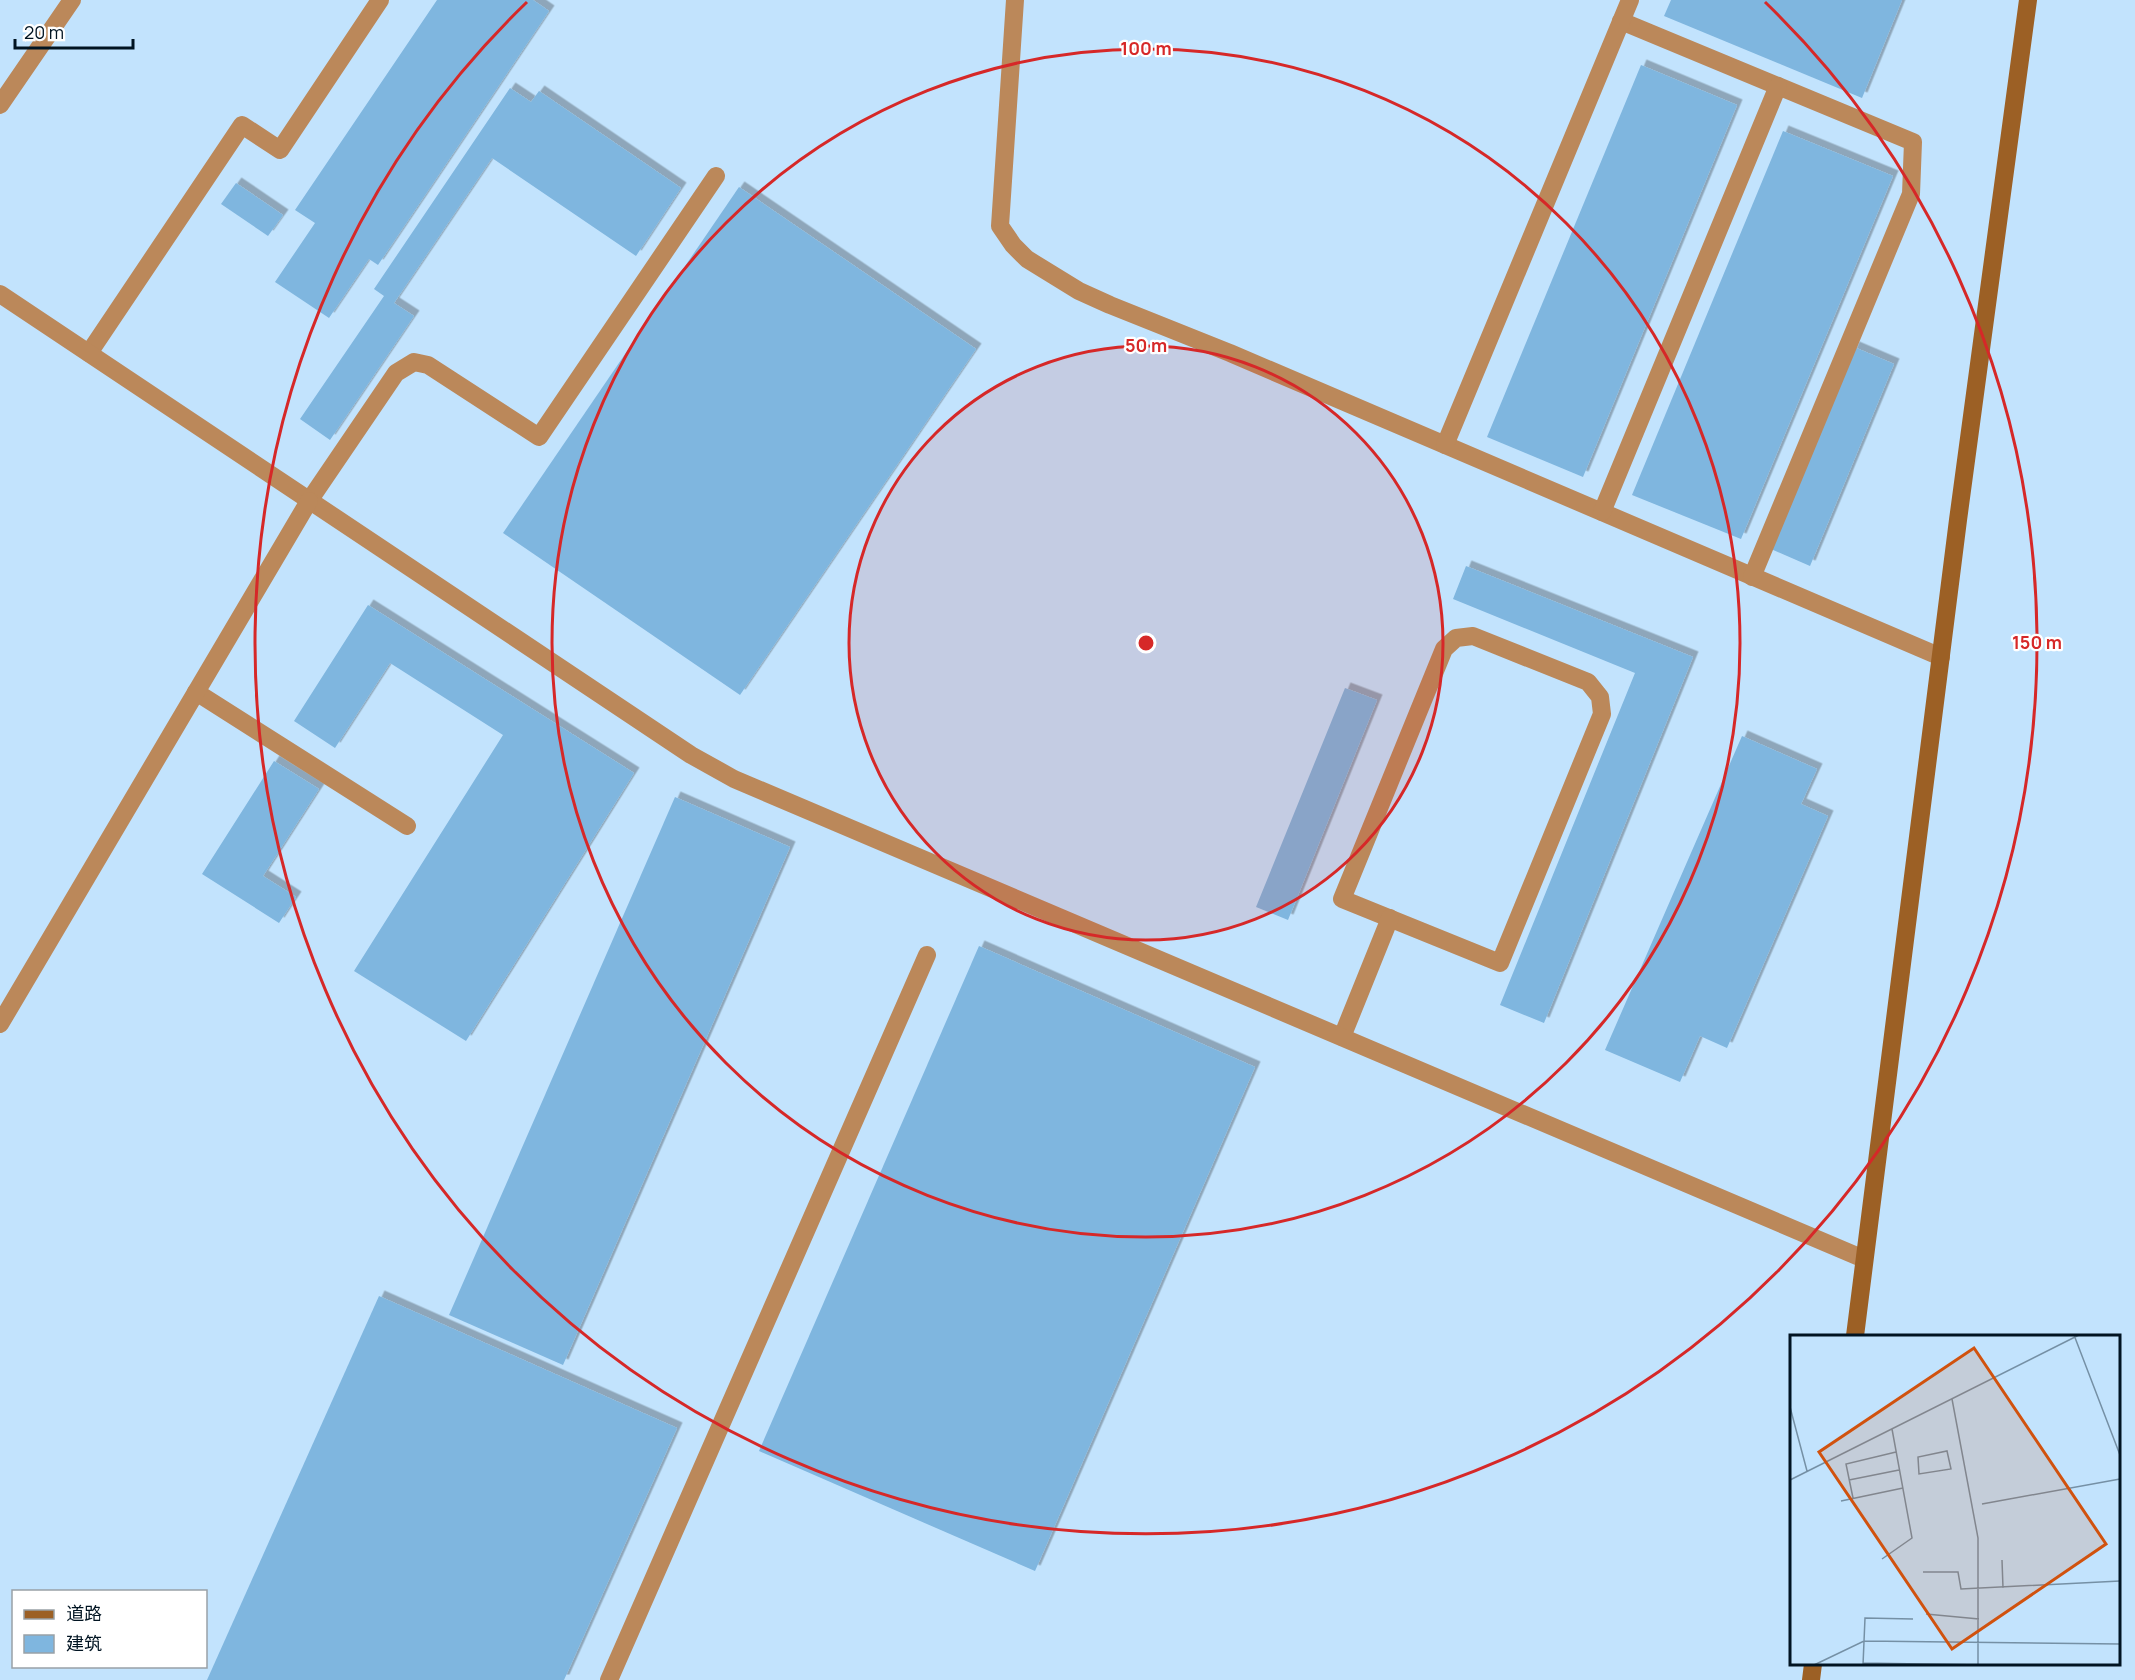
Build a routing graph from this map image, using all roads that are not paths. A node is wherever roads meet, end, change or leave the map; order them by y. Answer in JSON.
{"nodes":[{"id":1,"x":72,"y":0,"type":"edge"},
{"id":2,"x":380,"y":0,"type":"edge"},
{"id":3,"x":1015,"y":0,"type":"edge"},
{"id":4,"x":1630,"y":0,"type":"edge"},
{"id":5,"x":2028,"y":0,"type":"edge"},
{"id":6,"x":1621,"y":21,"type":"junction"},
{"id":7,"x":1779,"y":86,"type":"junction"},
{"id":8,"x":0,"y":105,"type":"edge"},
{"id":9,"x":716,"y":176,"type":"dead end"},
{"id":10,"x":0,"y":294,"type":"edge"},
{"id":11,"x":89,"y":353,"type":"junction"},
{"id":12,"x":1445,"y":445,"type":"junction"},
{"id":13,"x":309,"y":501,"type":"junction"},
{"id":14,"x":1602,"y":512,"type":"junction"},
{"id":15,"x":1752,"y":577,"type":"junction"},
{"id":16,"x":1941,"y":657,"type":"junction"},
{"id":17,"x":196,"y":692,"type":"junction"},
{"id":18,"x":407,"y":826,"type":"dead end"},
{"id":19,"x":1390,"y":918,"type":"junction"},
{"id":20,"x":927,"y":955,"type":"dead end"},
{"id":21,"x":0,"y":1024,"type":"edge"},
{"id":22,"x":1342,"y":1037,"type":"junction"},
{"id":23,"x":1864,"y":1259,"type":"junction"},
{"id":24,"x":1855,"y":1335,"type":"edge"},
{"id":25,"x":1813,"y":1665,"type":"edge"},
{"id":26,"x":609,"y":1680,"type":"edge"},
{"id":27,"x":1811,"y":1680,"type":"edge"}],
"edges":[{"from":1,"to":8,"type":"street"},
{"from":2,"to":11,"type":"street"},
{"from":3,"to":12,"type":"street"},
{"from":4,"to":6,"type":"street"},
{"from":5,"to":16,"type":"street"},
{"from":6,"to":7,"type":"street"},
{"from":6,"to":12,"type":"street"},
{"from":7,"to":14,"type":"street"},
{"from":7,"to":15,"type":"street"},
{"from":9,"to":13,"type":"street"},
{"from":10,"to":11,"type":"street"},
{"from":11,"to":13,"type":"street"},
{"from":12,"to":14,"type":"street"},
{"from":13,"to":17,"type":"street"},
{"from":13,"to":22,"type":"street"},
{"from":14,"to":15,"type":"street"},
{"from":15,"to":16,"type":"street"},
{"from":16,"to":23,"type":"street"},
{"from":17,"to":18,"type":"street"},
{"from":17,"to":21,"type":"street"},
{"from":19,"to":19,"type":"street"},
{"from":19,"to":22,"type":"street"},
{"from":20,"to":26,"type":"street"},
{"from":22,"to":23,"type":"street"},
{"from":23,"to":24,"type":"street"},
{"from":25,"to":27,"type":"street"}]}
